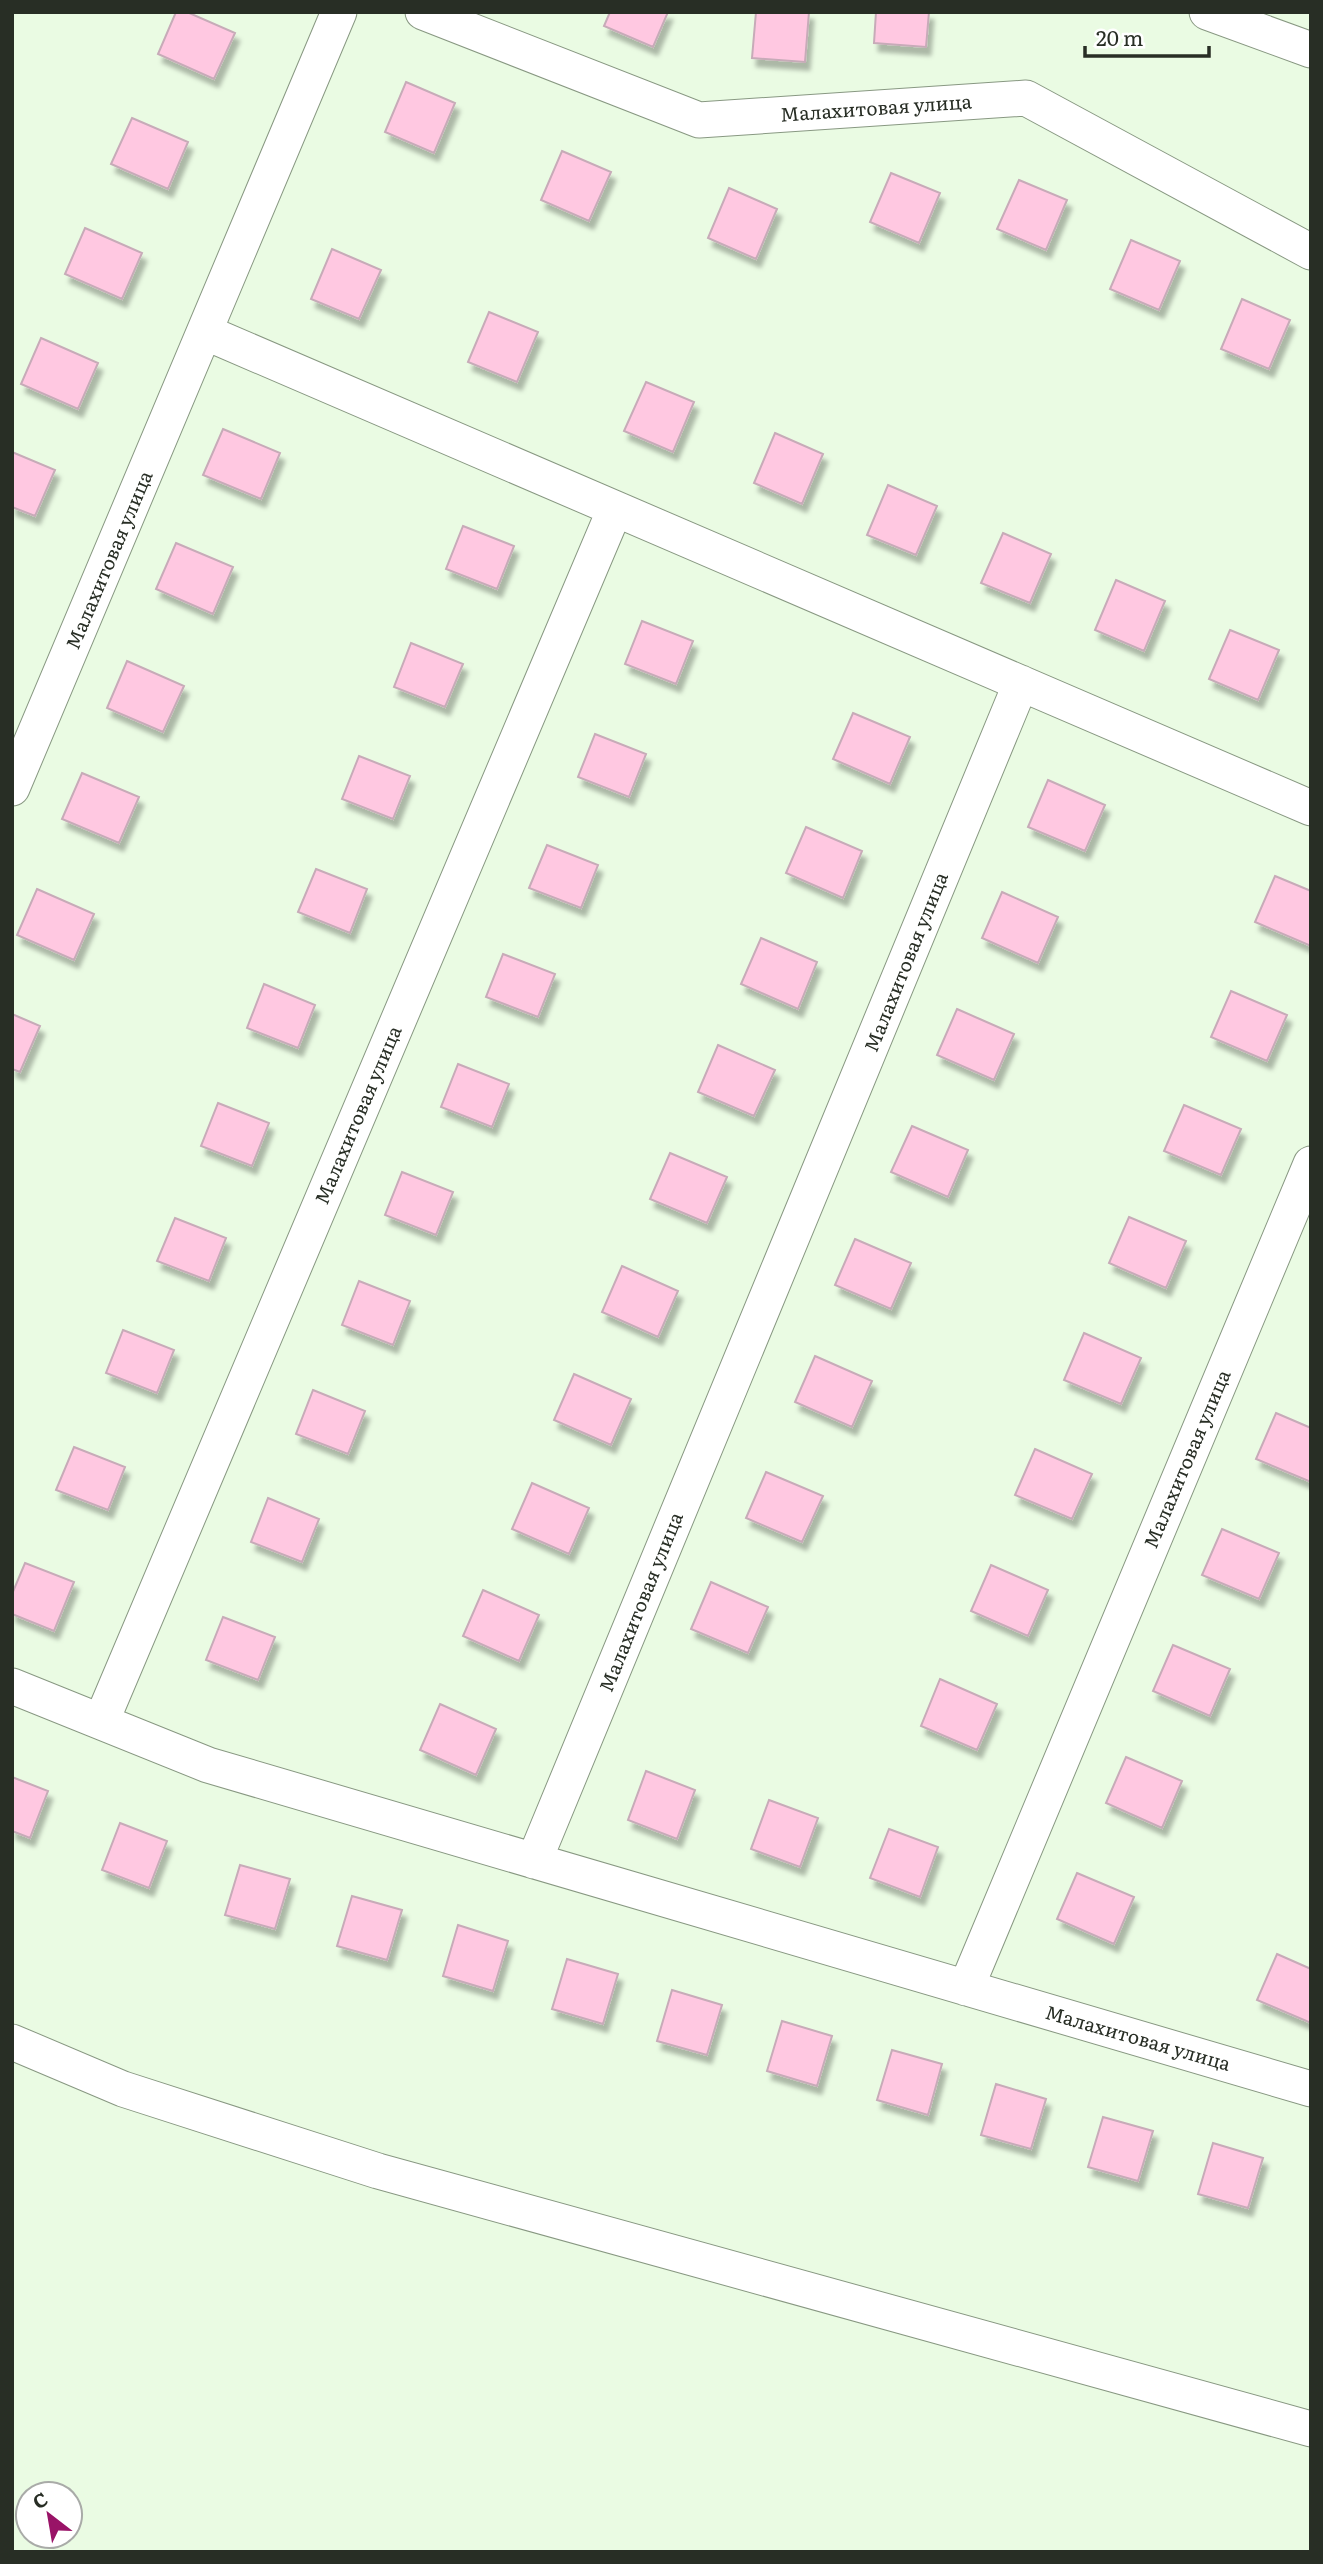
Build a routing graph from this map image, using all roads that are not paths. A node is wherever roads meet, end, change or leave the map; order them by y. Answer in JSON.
{"nodes":[{"id":1,"x":339,"y":12,"type":"edge"},
{"id":2,"x":423,"y":12,"type":"edge"},
{"id":3,"x":1207,"y":12,"type":"edge"},
{"id":4,"x":1311,"y":50,"type":"edge"},
{"id":5,"x":1311,"y":252,"type":"edge"},
{"id":6,"x":206,"y":333,"type":"junction"},
{"id":7,"x":615,"y":509,"type":"junction"},
{"id":8,"x":1021,"y":683,"type":"junction"},
{"id":9,"x":12,"y":788,"type":"edge"},
{"id":10,"x":1311,"y":808,"type":"edge"},
{"id":11,"x":1311,"y":1164,"type":"edge"},
{"id":12,"x":12,"y":1685,"type":"edge"},
{"id":13,"x":101,"y":1722,"type":"junction"},
{"id":14,"x":534,"y":1861,"type":"junction"},
{"id":15,"x":966,"y":1988,"type":"junction"},
{"id":16,"x":12,"y":2042,"type":"edge"},
{"id":17,"x":1311,"y":2089,"type":"edge"},
{"id":18,"x":1311,"y":2429,"type":"edge"}],
"edges":[{"from":1,"to":6,"type":"street","name":"Малахитовая улица"},
{"from":2,"to":5,"type":"street","name":"Малахитовая улица"},
{"from":3,"to":4,"type":"street"},
{"from":6,"to":7,"type":"street"},
{"from":6,"to":9,"type":"street","name":"Малахитовая улица"},
{"from":7,"to":8,"type":"street"},
{"from":7,"to":13,"type":"street","name":"Малахитовая улица"},
{"from":8,"to":10,"type":"street"},
{"from":8,"to":14,"type":"street","name":"Малахитовая улица"},
{"from":11,"to":15,"type":"street","name":"Малахитовая улица"},
{"from":12,"to":13,"type":"street","name":"Малахитовая улица"},
{"from":13,"to":14,"type":"street","name":"Малахитовая улица"},
{"from":14,"to":15,"type":"street","name":"Малахитовая улица"},
{"from":15,"to":17,"type":"street","name":"Малахитовая улица"},
{"from":16,"to":18,"type":"street"}]}
